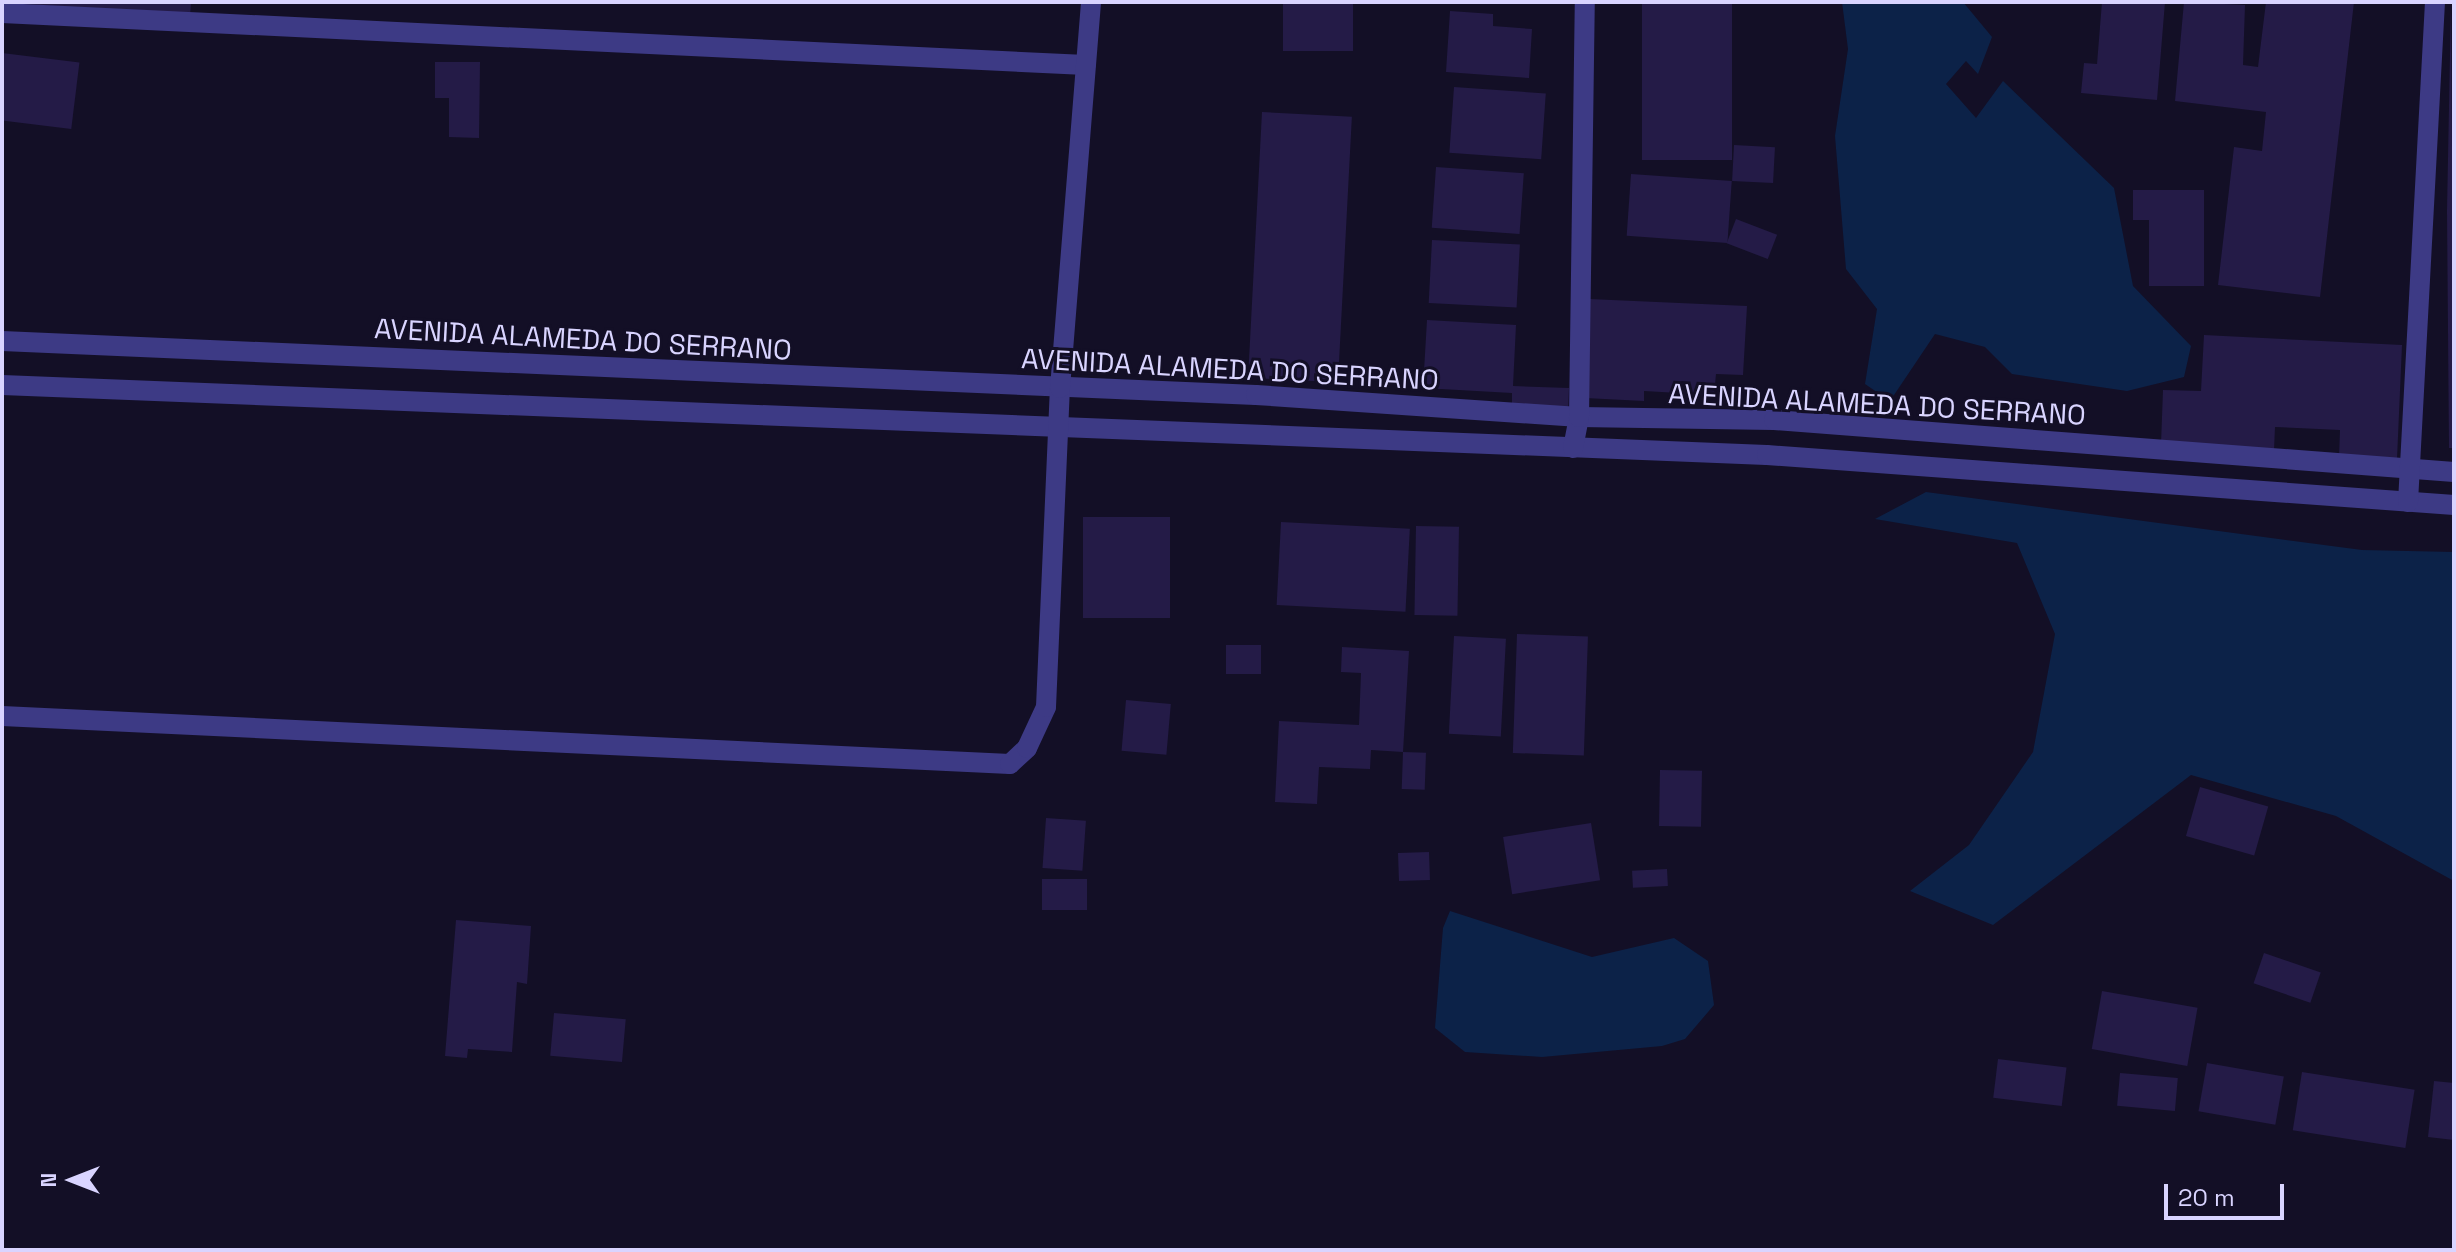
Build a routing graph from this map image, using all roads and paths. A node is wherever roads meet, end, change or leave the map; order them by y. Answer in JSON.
{"nodes":[{"id":1,"x":1091,"y":2,"type":"edge"},
{"id":2,"x":1585,"y":2,"type":"edge"},
{"id":3,"x":2435,"y":2,"type":"edge"},
{"id":4,"x":2,"y":13,"type":"edge"},
{"id":5,"x":1086,"y":65,"type":"junction"},
{"id":6,"x":2,"y":341,"type":"edge"},
{"id":7,"x":2,"y":385,"type":"edge"},
{"id":8,"x":1060,"y":388,"type":"junction"},
{"id":9,"x":1579,"y":417,"type":"junction"},
{"id":10,"x":1058,"y":426,"type":"junction"},
{"id":11,"x":1573,"y":448,"type":"junction"},
{"id":12,"x":2413,"y":469,"type":"junction"},
{"id":13,"x":2454,"y":472,"type":"edge"},
{"id":14,"x":2408,"y":502,"type":"junction"},
{"id":15,"x":2454,"y":505,"type":"edge"},
{"id":16,"x":2,"y":716,"type":"edge"}],
"edges":[{"from":1,"to":5,"type":"street"},
{"from":2,"to":9,"type":"street"},
{"from":3,"to":12,"type":"street"},
{"from":4,"to":5,"type":"street"},
{"from":5,"to":8,"type":"street"},
{"from":6,"to":8,"type":"street","name":"AVENIDA ALAMEDA DO SERRANO"},
{"from":7,"to":10,"type":"street","name":"AVENIDA ALAMEDA DO SERRANO"},
{"from":8,"to":9,"type":"street","name":"AVENIDA ALAMEDA DO SERRANO"},
{"from":8,"to":10,"type":"street"},
{"from":9,"to":11,"type":"street"},
{"from":9,"to":12,"type":"street","name":"AVENIDA ALAMEDA DO SERRANO"},
{"from":10,"to":11,"type":"street","name":"AVENIDA ALAMEDA DO SERRANO"},
{"from":10,"to":16,"type":"street"},
{"from":11,"to":14,"type":"street","name":"AVENIDA ALAMEDA DO SERRANO"},
{"from":12,"to":13,"type":"street","name":"AVENIDA ALAMEDA DO SERRANO"},
{"from":12,"to":14,"type":"street"},
{"from":14,"to":15,"type":"street","name":"AVENIDA ALAMEDA DO SERRANO"}]}
